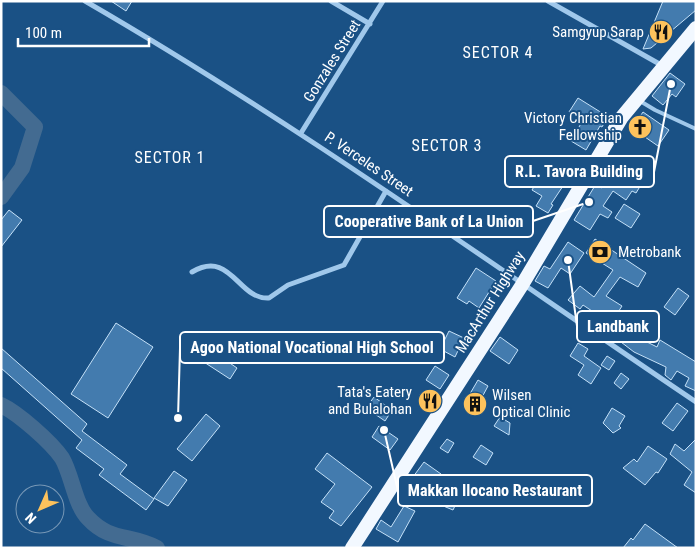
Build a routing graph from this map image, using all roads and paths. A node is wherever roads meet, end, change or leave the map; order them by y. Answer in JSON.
{"nodes":[{"id":1,"x":85,"y":1,"type":"edge"},
{"id":2,"x":331,"y":1,"type":"edge"},
{"id":3,"x":383,"y":1,"type":"edge"},
{"id":4,"x":548,"y":1,"type":"edge"},
{"id":5,"x":370,"y":24,"type":"junction"},
{"id":6,"x":696,"y":28,"type":"edge"},
{"id":7,"x":663,"y":66,"type":"junction"},
{"id":8,"x":637,"y":99,"type":"junction"},
{"id":9,"x":696,"y":129,"type":"edge"},
{"id":10,"x":301,"y":133,"type":"junction"},
{"id":11,"x":386,"y":191,"type":"junction"},
{"id":12,"x":192,"y":272,"type":"dead end"},
{"id":13,"x":522,"y":284,"type":"junction"},
{"id":14,"x":696,"y":402,"type":"edge"},
{"id":15,"x":352,"y":548,"type":"edge"}],
"edges":[{"from":1,"to":10,"type":"street","name":"P. Verceles Street"},
{"from":2,"to":5,"type":"street"},
{"from":3,"to":5,"type":"street","name":"Gonzales Street"},
{"from":4,"to":7,"type":"street"},
{"from":5,"to":10,"type":"street","name":"Gonzales Street"},
{"from":6,"to":7,"type":"highway","name":"MacArthur Highway"},
{"from":7,"to":8,"type":"highway","name":"MacArthur Highway"},
{"from":8,"to":9,"type":"lane"},
{"from":8,"to":13,"type":"highway","name":"MacArthur Highway"},
{"from":10,"to":11,"type":"street","name":"P. Verceles Street"},
{"from":11,"to":12,"type":"street"},
{"from":11,"to":13,"type":"street","name":"P. Verceles Street"},
{"from":13,"to":14,"type":"street","name":"P. Verceles Street"},
{"from":13,"to":15,"type":"highway","name":"MacArthur Highway"}]}
